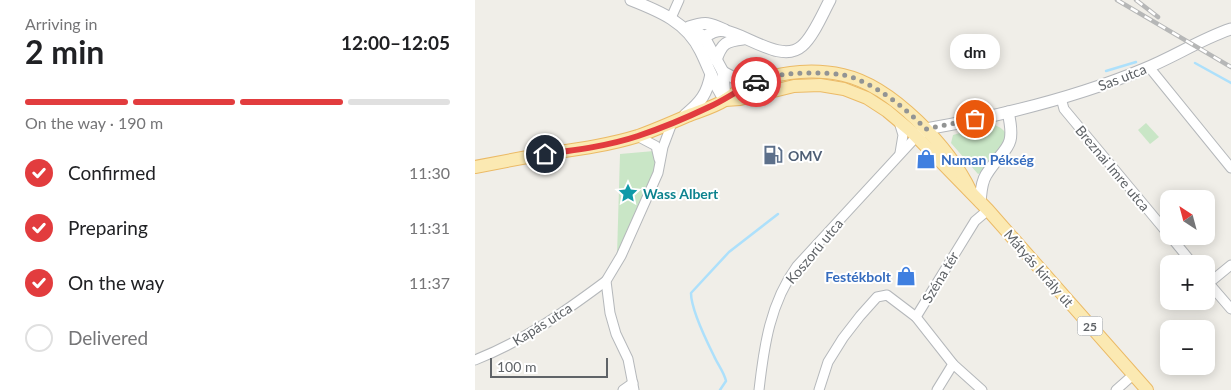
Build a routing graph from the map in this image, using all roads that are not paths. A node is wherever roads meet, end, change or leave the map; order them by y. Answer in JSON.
{"nodes":[{"id":1,"x":631,"y":0,"type":"edge"},
{"id":2,"x":679,"y":0,"type":"edge"},
{"id":3,"x":830,"y":0,"type":"edge"},
{"id":4,"x":671,"y":18,"type":"junction"},
{"id":5,"x":686,"y":28,"type":"junction"},
{"id":6,"x":1231,"y":28,"type":"edge"},
{"id":7,"x":727,"y":31,"type":"junction"},
{"id":8,"x":703,"y":37,"type":"junction"},
{"id":9,"x":745,"y":38,"type":"junction"},
{"id":10,"x":700,"y":49,"type":"junction"},
{"id":11,"x":717,"y":60,"type":"junction"},
{"id":12,"x":1149,"y":67,"type":"junction"},
{"id":13,"x":723,"y":72,"type":"junction"},
{"id":14,"x":711,"y":74,"type":"junction"},
{"id":15,"x":758,"y":81,"type":"junction"},
{"id":16,"x":1061,"y":98,"type":"junction"},
{"id":17,"x":725,"y":100,"type":"junction"},
{"id":18,"x":1008,"y":112,"type":"junction"},
{"id":19,"x":897,"y":118,"type":"junction"},
{"id":20,"x":676,"y":121,"type":"junction"},
{"id":21,"x":921,"y":133,"type":"junction"},
{"id":22,"x":637,"y":136,"type":"junction"},
{"id":23,"x":900,"y":154,"type":"junction"},
{"id":24,"x":660,"y":162,"type":"junction"},
{"id":25,"x":475,"y":167,"type":"edge"},
{"id":26,"x":1231,"y":168,"type":"edge"},
{"id":27,"x":985,"y":176,"type":"junction"},
{"id":28,"x":965,"y":178,"type":"junction"},
{"id":29,"x":971,"y":192,"type":"junction"},
{"id":30,"x":984,"y":206,"type":"junction"},
{"id":31,"x":1160,"y":224,"type":"edge"},
{"id":32,"x":1177,"y":245,"type":"edge"},
{"id":33,"x":1186,"y":255,"type":"edge"},
{"id":34,"x":1231,"y":265,"type":"edge"},
{"id":35,"x":1215,"y":276,"type":"edge"},
{"id":36,"x":606,"y":281,"type":"junction"},
{"id":37,"x":1215,"y":290,"type":"edge"},
{"id":38,"x":1231,"y":309,"type":"edge"},
{"id":39,"x":916,"y":317,"type":"junction"},
{"id":40,"x":475,"y":360,"type":"edge"},
{"id":41,"x":953,"y":364,"type":"junction"},
{"id":42,"x":1133,"y":375,"type":"junction"},
{"id":43,"x":634,"y":387,"type":"edge"},
{"id":44,"x":623,"y":390,"type":"edge"},
{"id":45,"x":759,"y":390,"type":"edge"},
{"id":46,"x":819,"y":390,"type":"edge"},
{"id":47,"x":937,"y":390,"type":"edge"},
{"id":48,"x":981,"y":390,"type":"edge"},
{"id":49,"x":1116,"y":390,"type":"edge"},
{"id":50,"x":1147,"y":390,"type":"edge"}],
"edges":[{"from":1,"to":4,"type":"street"},
{"from":2,"to":4,"type":"street"},
{"from":3,"to":9,"type":"street"},
{"from":4,"to":5,"type":"street"},
{"from":5,"to":7,"type":"street"},
{"from":5,"to":8,"type":"street"},
{"from":5,"to":10,"type":"street"},
{"from":6,"to":12,"type":"street","name":"Sas utca"},
{"from":7,"to":8,"type":"street"},
{"from":7,"to":9,"type":"street"},
{"from":8,"to":10,"type":"street"},
{"from":8,"to":11,"type":"street"},
{"from":9,"to":11,"type":"street"},
{"from":10,"to":14,"type":"street"},
{"from":11,"to":13,"type":"street"},
{"from":12,"to":16,"type":"street","name":"Sas utca"},
{"from":12,"to":26,"type":"street"},
{"from":13,"to":15,"type":"street"},
{"from":13,"to":17,"type":"street"},
{"from":14,"to":17,"type":"street"},
{"from":14,"to":20,"type":"street"},
{"from":15,"to":17,"type":"main road","name":"Mátyás király út","number":"25"},
{"from":15,"to":21,"type":"main road","name":"Mátyás király út","number":"25"},
{"from":16,"to":18,"type":"street","name":"Sas utca"},
{"from":16,"to":31,"type":"street","name":"Breznai Imre utca"},
{"from":17,"to":19,"type":"main road","name":"Mátyás király út","number":"25"},
{"from":17,"to":20,"type":"main road","number":"25"},
{"from":18,"to":21,"type":"street","name":"Sas utca"},
{"from":18,"to":27,"type":"street"},
{"from":19,"to":21,"type":"main road","name":"Mátyás király út","number":"25"},
{"from":19,"to":23,"type":"street"},
{"from":20,"to":22,"type":"main road","number":"25"},
{"from":20,"to":24,"type":"street"},
{"from":21,"to":23,"type":"street","name":"Koszorú utca"},
{"from":21,"to":28,"type":"main road","name":"Mátyás király út","number":"25"},
{"from":21,"to":29,"type":"main road","name":"Mátyás király út","number":"25"},
{"from":22,"to":24,"type":"street"},
{"from":22,"to":25,"type":"main road","number":"25"},
{"from":23,"to":45,"type":"street","name":"Koszorú utca"},
{"from":24,"to":36,"type":"street"},
{"from":27,"to":28,"type":"street"},
{"from":27,"to":30,"type":"street"},
{"from":28,"to":29,"type":"main road","name":"Mátyás király út","number":"25"},
{"from":29,"to":30,"type":"main road","name":"Mátyás király út","number":"25"},
{"from":30,"to":39,"type":"street","name":"Széna tér"},
{"from":30,"to":42,"type":"main road","name":"Mátyás király út","number":"25"},
{"from":32,"to":33,"type":"street","name":"Breznai Imre utca"},
{"from":34,"to":35,"type":"street"},
{"from":36,"to":40,"type":"street","name":"Kapás utca"},
{"from":36,"to":43,"type":"street"},
{"from":37,"to":38,"type":"street"},
{"from":39,"to":41,"type":"street"},
{"from":39,"to":46,"type":"street","name":"Széna tér"},
{"from":41,"to":47,"type":"street"},
{"from":41,"to":48,"type":"street"},
{"from":42,"to":49,"type":"street"},
{"from":42,"to":50,"type":"main road","name":"Mátyás király út","number":"25"},
{"from":43,"to":44,"type":"street"}]}
